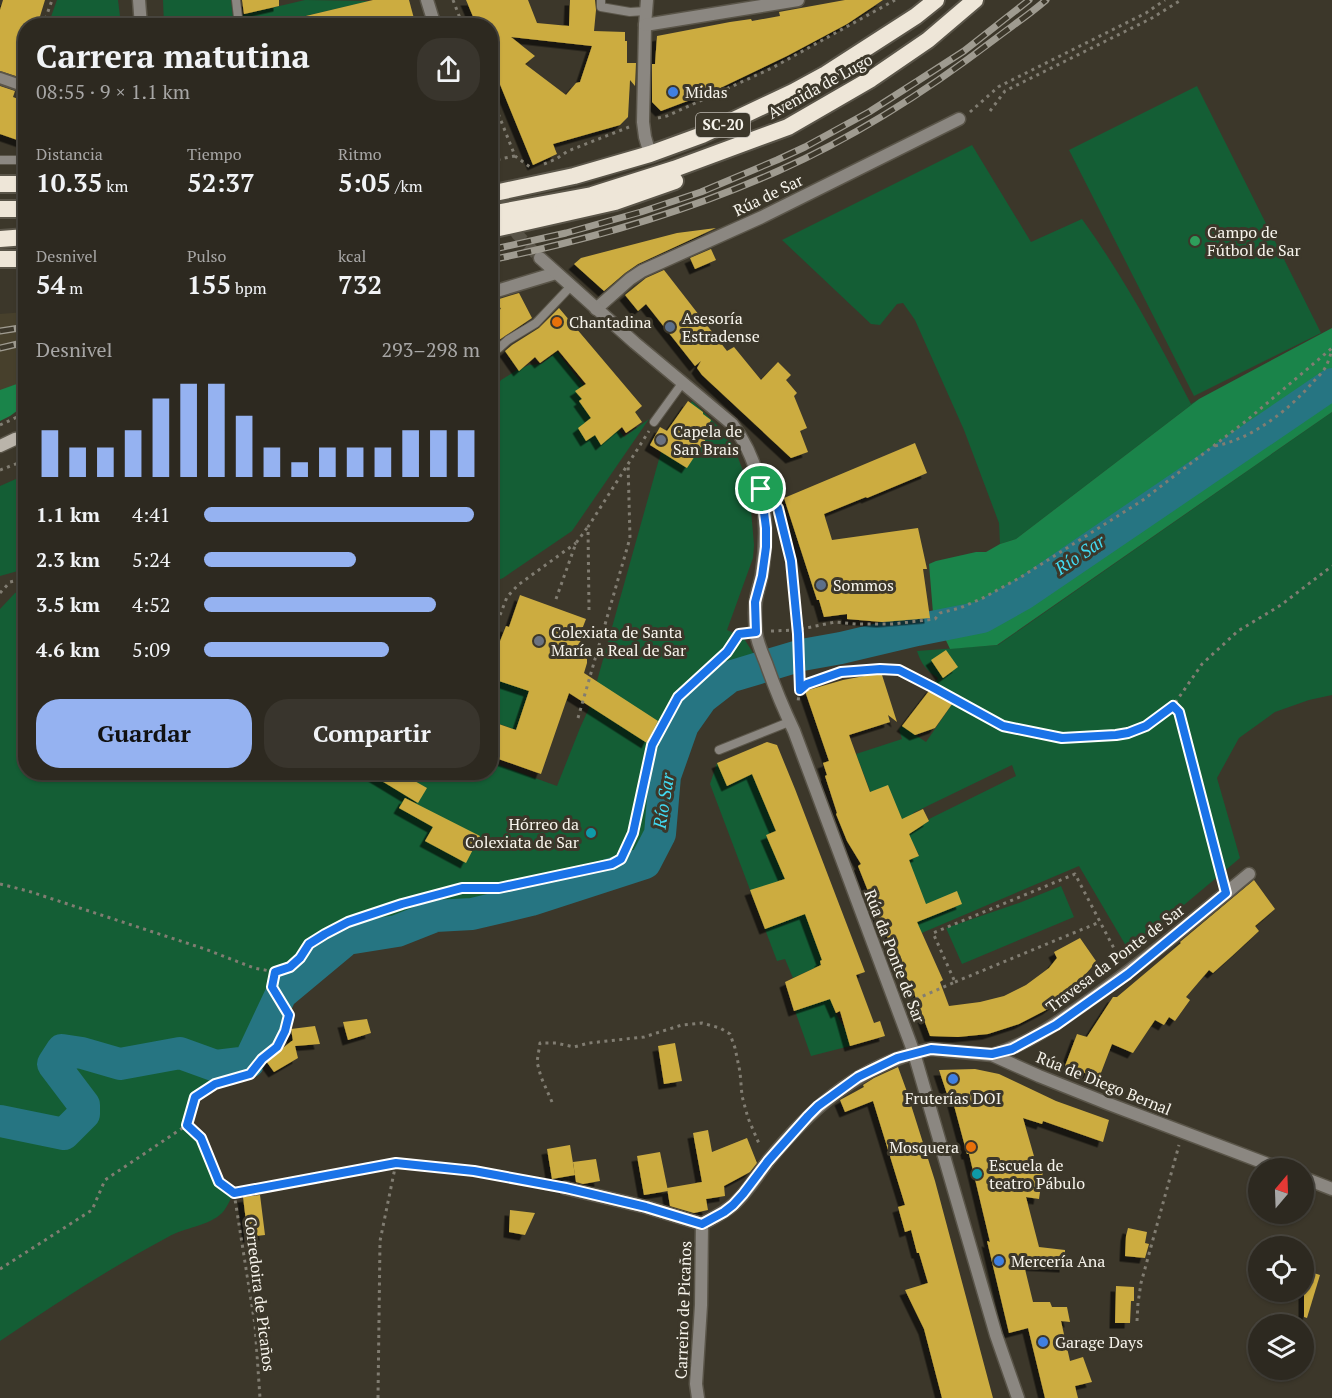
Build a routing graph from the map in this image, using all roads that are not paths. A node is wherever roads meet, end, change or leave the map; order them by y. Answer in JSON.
{"nodes":[{"id":1,"x":139,"y":0,"type":"edge"},
{"id":2,"x":236,"y":0,"type":"edge"},
{"id":3,"x":428,"y":0,"type":"edge"},
{"id":4,"x":601,"y":0,"type":"edge"},
{"id":5,"x":798,"y":0,"type":"edge"},
{"id":6,"x":936,"y":0,"type":"edge"},
{"id":7,"x":975,"y":0,"type":"edge"},
{"id":8,"x":647,"y":6,"type":"edge"},
{"id":9,"x":140,"y":18,"type":"edge"},
{"id":10,"x":238,"y":18,"type":"edge"},
{"id":11,"x":433,"y":18,"type":"edge"},
{"id":12,"x":645,"y":25,"type":"junction"},
{"id":13,"x":0,"y":78,"type":"edge"},
{"id":14,"x":18,"y":84,"type":"edge"},
{"id":15,"x":959,"y":119,"type":"road end"},
{"id":16,"x":788,"y":128,"type":"junction"},
{"id":17,"x":650,"y":154,"type":"junction"},
{"id":18,"x":0,"y":160,"type":"edge"},
{"id":19,"x":18,"y":160,"type":"edge"},
{"id":20,"x":0,"y":184,"type":"edge"},
{"id":21,"x":18,"y":184,"type":"edge"},
{"id":22,"x":498,"y":187,"type":"edge"},
{"id":23,"x":512,"y":190,"type":"junction"},
{"id":24,"x":498,"y":193,"type":"edge"},
{"id":25,"x":0,"y":209,"type":"edge"},
{"id":26,"x":18,"y":209,"type":"edge"},
{"id":27,"x":498,"y":213,"type":"edge"},
{"id":28,"x":498,"y":228,"type":"edge"},
{"id":29,"x":0,"y":230,"type":"edge"},
{"id":30,"x":18,"y":230,"type":"edge"},
{"id":31,"x":18,"y":238,"type":"edge"},
{"id":32,"x":0,"y":239,"type":"edge"},
{"id":33,"x":540,"y":258,"type":"tunnel mouth"},
{"id":34,"x":0,"y":259,"type":"edge"},
{"id":35,"x":18,"y":260,"type":"edge"},
{"id":36,"x":556,"y":273,"type":"junction"},
{"id":37,"x":571,"y":286,"type":"junction"},
{"id":38,"x":498,"y":291,"type":"edge"},
{"id":39,"x":596,"y":309,"type":"junction"},
{"id":40,"x":499,"y":348,"type":"dead end"},
{"id":41,"x":683,"y":382,"type":"junction"},
{"id":42,"x":654,"y":422,"type":"road end"},
{"id":43,"x":18,"y":439,"type":"edge"},
{"id":44,"x":0,"y":446,"type":"edge"},
{"id":45,"x":789,"y":722,"type":"junction"},
{"id":46,"x":719,"y":750,"type":"dead end"},
{"id":47,"x":1250,"y":874,"type":"dead end"},
{"id":48,"x":914,"y":1053,"type":"junction"},
{"id":49,"x":992,"y":1054,"type":"junction"},
{"id":50,"x":1251,"y":1158,"type":"edge"},
{"id":51,"x":1314,"y":1182,"type":"edge"},
{"id":52,"x":566,"y":1188,"type":"road end"},
{"id":53,"x":1332,"y":1189,"type":"edge"},
{"id":54,"x":702,"y":1224,"type":"junction"},
{"id":55,"x":698,"y":1398,"type":"edge"},
{"id":56,"x":1018,"y":1398,"type":"edge"}],
"edges":[{"from":1,"to":9,"type":"street"},
{"from":2,"to":10,"type":"lane"},
{"from":3,"to":11,"type":"street"},
{"from":4,"to":8,"type":"lane"},
{"from":5,"to":12,"type":"street"},
{"from":6,"to":17,"type":"highway","name":"Avenida de Lugo","number":"SC-20"},
{"from":7,"to":16,"type":"highway","name":"Avenida de Lugo","number":"SC-20"},
{"from":8,"to":12,"type":"street"},
{"from":12,"to":17,"type":"street"},
{"from":13,"to":14,"type":"street"},
{"from":15,"to":39,"type":"street","name":"Rúa de Sar"},
{"from":16,"to":27,"type":"highway","name":"Avenida de Lugo","number":"SC-20"},
{"from":16,"to":28,"type":"highway"},
{"from":17,"to":23,"type":"highway","name":"Avenida de Lugo","number":"SC-20"},
{"from":18,"to":19,"type":"lane"},
{"from":20,"to":21,"type":"highway"},
{"from":22,"to":23,"type":"highway"},
{"from":23,"to":24,"type":"highway","name":"Avenida de Lugo","number":"SC-20"},
{"from":25,"to":26,"type":"highway"},
{"from":29,"to":30,"type":"highway"},
{"from":31,"to":32,"type":"highway"},
{"from":33,"to":36,"type":"street"},
{"from":34,"to":35,"type":"highway"},
{"from":36,"to":37,"type":"street"},
{"from":36,"to":38,"type":"street"},
{"from":37,"to":39,"type":"street"},
{"from":37,"to":40,"type":"lane"},
{"from":39,"to":41,"type":"street"},
{"from":41,"to":42,"type":"lane"},
{"from":41,"to":45,"type":"street","name":"Rúa da Ponte de Sar"},
{"from":43,"to":44,"type":"main road"},
{"from":45,"to":46,"type":"lane"},
{"from":45,"to":48,"type":"street","name":"Rúa da Ponte de Sar"},
{"from":47,"to":49,"type":"street","name":"Travesa da Ponte de Sar"},
{"from":48,"to":49,"type":"street","name":"Rúa de Diego Bernal"},
{"from":48,"to":54,"type":"street","name":"Carreiro de Picaños"},
{"from":48,"to":56,"type":"street","name":"Rúa da Ponte de Sar"},
{"from":49,"to":50,"type":"street","name":"Rúa de Diego Bernal"},
{"from":51,"to":53,"type":"street"},
{"from":52,"to":54,"type":"street","name":"Carreiro de Picaños"},
{"from":54,"to":55,"type":"street","name":"Carreiro de Picaños"}]}
